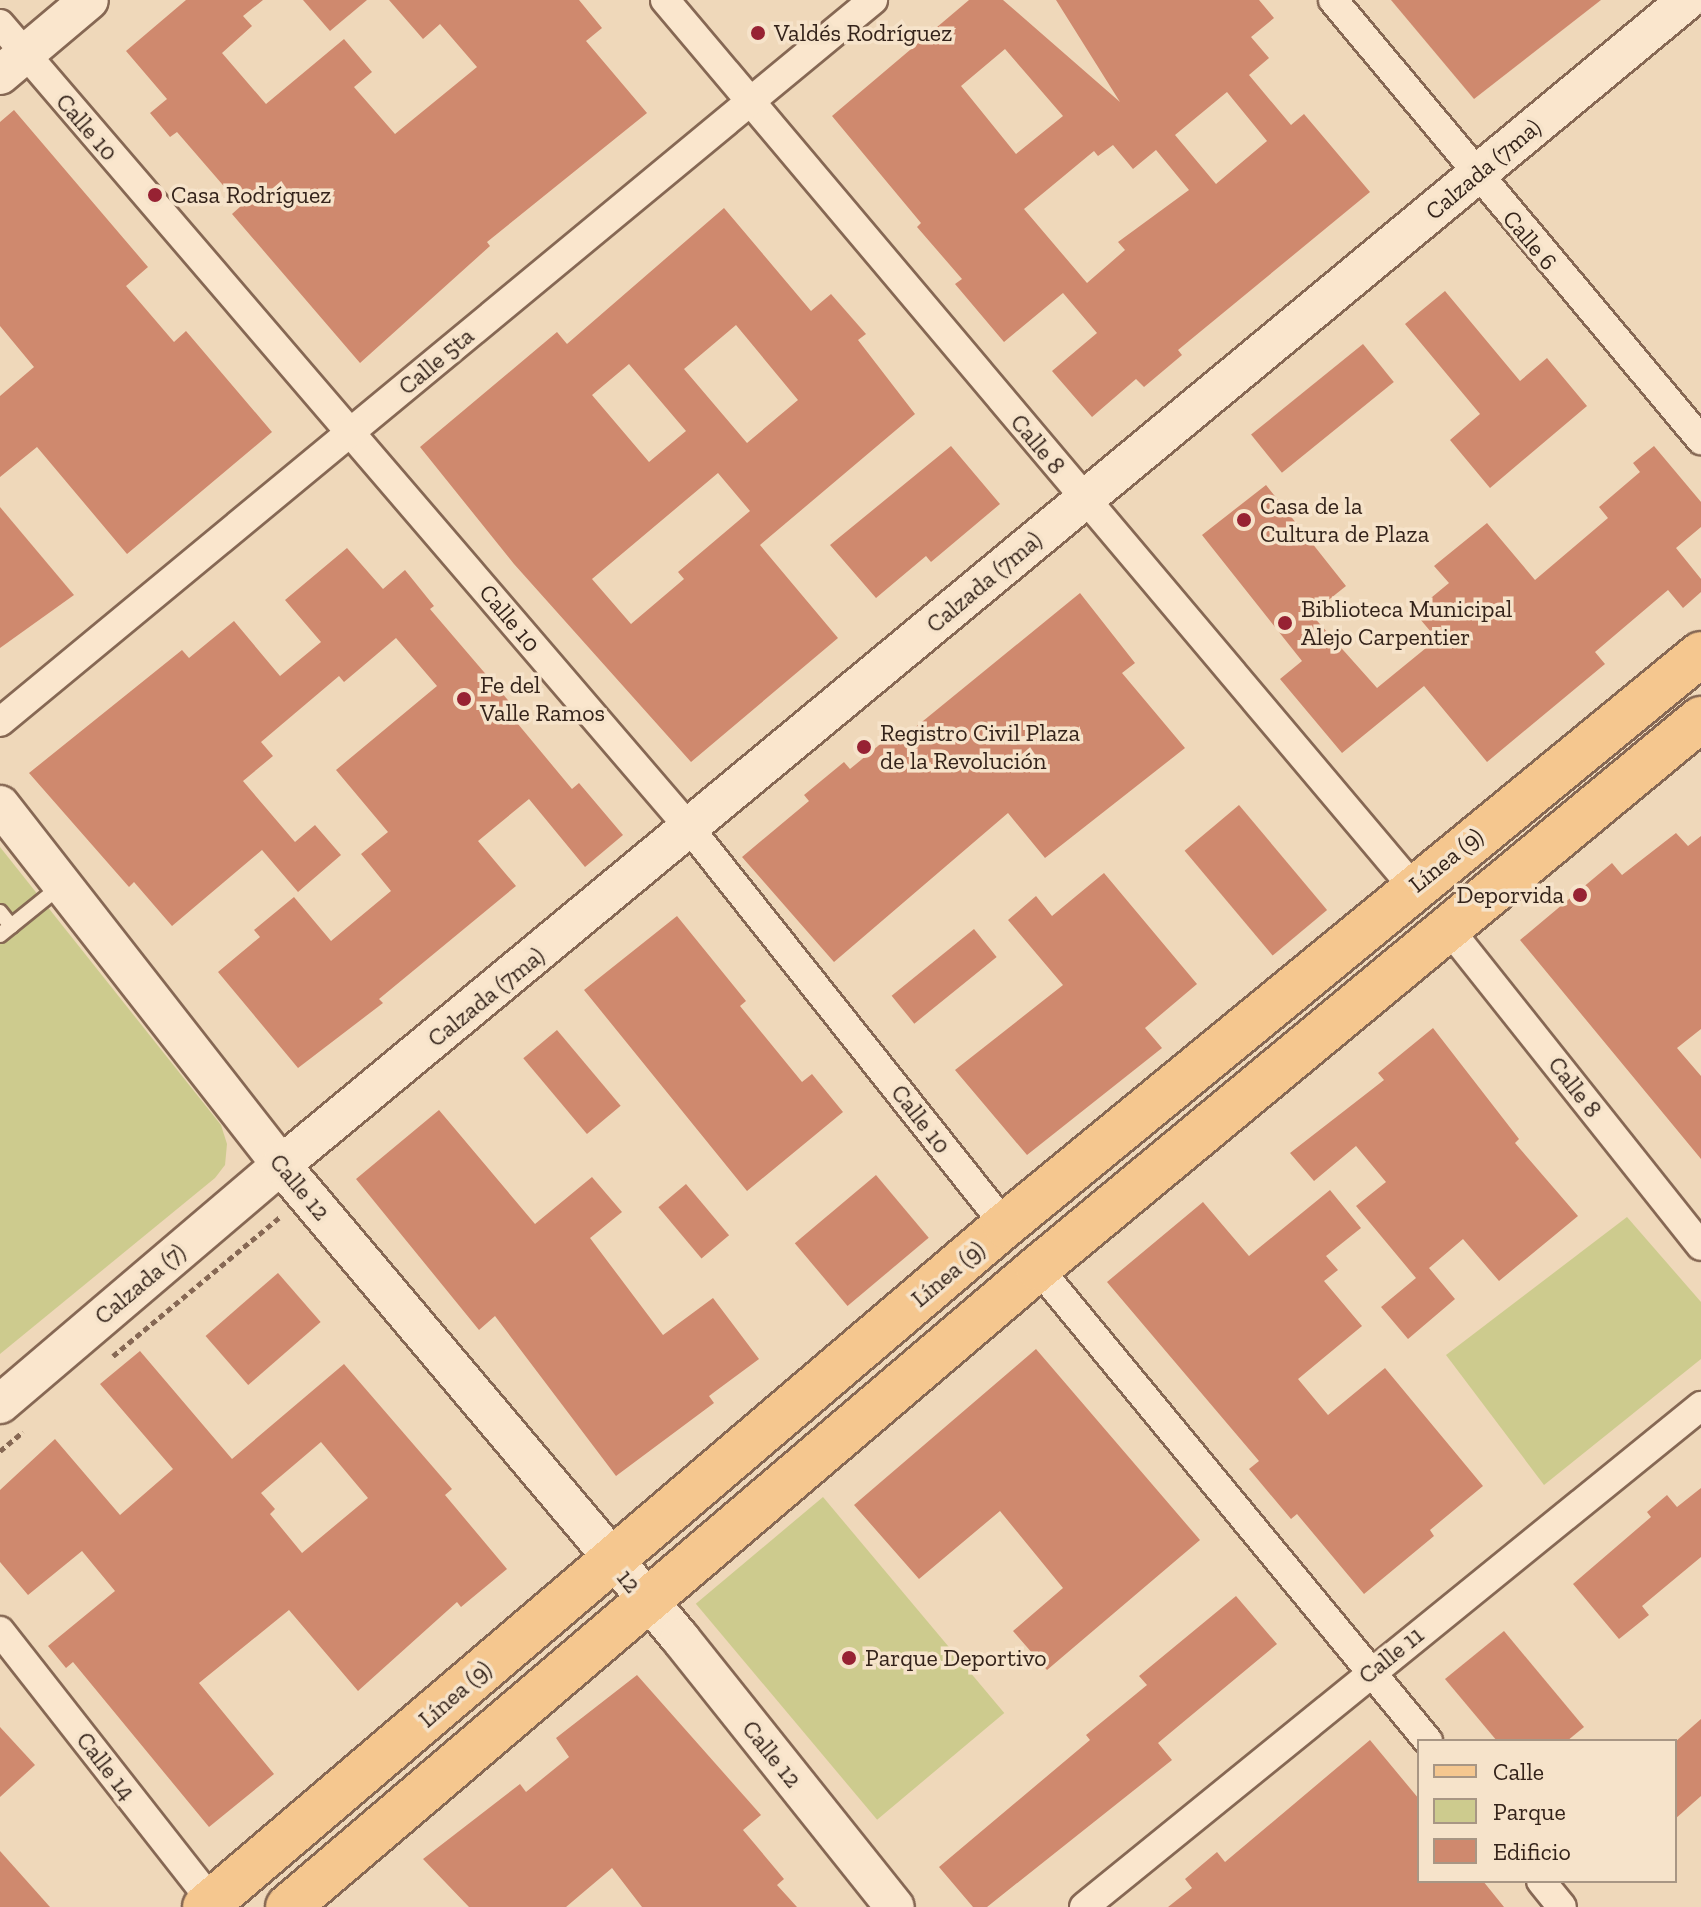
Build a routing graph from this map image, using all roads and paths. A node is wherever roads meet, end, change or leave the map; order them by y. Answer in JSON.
{"nodes":[{"id":1,"x":89,"y":0,"type":"edge"},
{"id":2,"x":665,"y":0,"type":"edge"},
{"id":3,"x":873,"y":0,"type":"edge"},
{"id":4,"x":1333,"y":0,"type":"edge"},
{"id":5,"x":1687,"y":0,"type":"edge"},
{"id":6,"x":0,"y":24,"type":"edge"},
{"id":7,"x":12,"y":65,"type":"edge"},
{"id":8,"x":749,"y":102,"type":"junction"},
{"id":9,"x":1476,"y":176,"type":"junction"},
{"id":10,"x":351,"y":431,"type":"junction"},
{"id":11,"x":1701,"y":440,"type":"edge"},
{"id":12,"x":1084,"y":498,"type":"junction"},
{"id":13,"x":1701,"y":654,"type":"edge"},
{"id":14,"x":1701,"y":719,"type":"edge"},
{"id":15,"x":0,"y":722,"type":"edge"},
{"id":16,"x":0,"y":805,"type":"edge"},
{"id":17,"x":691,"y":830,"type":"junction"},
{"id":18,"x":62,"y":885,"type":"junction"},
{"id":19,"x":1413,"y":887,"type":"junction"},
{"id":20,"x":0,"y":912,"type":"edge"},
{"id":21,"x":1448,"y":928,"type":"junction"},
{"id":22,"x":6,"y":930,"type":"edge"},
{"id":23,"x":281,"y":1165,"type":"junction"},
{"id":24,"x":306,"y":1195,"type":"junction"},
{"id":25,"x":1005,"y":1225,"type":"junction"},
{"id":26,"x":1701,"y":1246,"type":"edge"},
{"id":27,"x":1038,"y":1268,"type":"junction"},
{"id":28,"x":110,"y":1359,"type":"dead end"},
{"id":29,"x":1701,"y":1406,"type":"edge"},
{"id":30,"x":12,"y":1417,"type":"edge"},
{"id":31,"x":0,"y":1451,"type":"edge"},
{"id":32,"x":612,"y":1560,"type":"junction"},
{"id":33,"x":646,"y":1602,"type":"junction"},
{"id":34,"x":0,"y":1631,"type":"edge"},
{"id":35,"x":1371,"y":1671,"type":"junction"},
{"id":36,"x":1426,"y":1739,"type":"edge"},
{"id":37,"x":1543,"y":1883,"type":"edge"},
{"id":38,"x":208,"y":1904,"type":"edge"},
{"id":39,"x":288,"y":1907,"type":"edge"},
{"id":40,"x":895,"y":1907,"type":"edge"},
{"id":41,"x":1084,"y":1907,"type":"edge"},
{"id":42,"x":1562,"y":1907,"type":"edge"}],
"edges":[{"from":1,"to":7,"type":"main road"},
{"from":2,"to":8,"type":"street","name":"Calle 8"},
{"from":3,"to":8,"type":"street","name":"Calle 5ta"},
{"from":4,"to":9,"type":"street","name":"Calle 6"},
{"from":5,"to":9,"type":"main road","name":"Calzada (7ma)"},
{"from":6,"to":7,"type":"street","name":"Calle 10"},
{"from":7,"to":10,"type":"street","name":"Calle 10"},
{"from":8,"to":10,"type":"street","name":"Calle 5ta"},
{"from":8,"to":12,"type":"street","name":"Calle 8"},
{"from":9,"to":11,"type":"street","name":"Calle 6"},
{"from":9,"to":12,"type":"main road","name":"Calzada (7ma)"},
{"from":10,"to":15,"type":"street","name":"Calle 5ta"},
{"from":10,"to":17,"type":"street","name":"Calle 10"},
{"from":12,"to":17,"type":"main road","name":"Calzada (7ma)"},
{"from":12,"to":19,"type":"street","name":"Calle 8"},
{"from":13,"to":19,"type":"main road","name":"Línea (9)"},
{"from":14,"to":21,"type":"main road"},
{"from":16,"to":18,"type":"main road","name":"Calle 12"},
{"from":17,"to":23,"type":"main road","name":"Calzada (7ma)"},
{"from":17,"to":25,"type":"street","name":"Calle 10"},
{"from":18,"to":22,"type":"lane"},
{"from":18,"to":23,"type":"main road","name":"Calle 12"},
{"from":19,"to":25,"type":"main road","name":"Línea (9)"},
{"from":20,"to":22,"type":"lane"},
{"from":21,"to":26,"type":"street","name":"Calle 8"},
{"from":21,"to":27,"type":"main road"},
{"from":23,"to":24,"type":"main road","name":"Calle 12"},
{"from":23,"to":30,"type":"main road","name":"Calzada (7)"},
{"from":24,"to":28,"type":"path"},
{"from":24,"to":32,"type":"main road","name":"Calle 12"},
{"from":25,"to":32,"type":"main road","name":"Línea (9)"},
{"from":27,"to":33,"type":"main road"},
{"from":27,"to":35,"type":"street"},
{"from":29,"to":35,"type":"street","name":"Calle 11"},
{"from":30,"to":31,"type":"path"},
{"from":32,"to":33,"type":"main road","name":"12"},
{"from":32,"to":38,"type":"main road","name":"Línea (9)"},
{"from":33,"to":39,"type":"main road"},
{"from":33,"to":40,"type":"main road","name":"Calle 12"},
{"from":34,"to":38,"type":"street","name":"Calle 14"},
{"from":35,"to":36,"type":"street"},
{"from":35,"to":41,"type":"street","name":"Calle 11"},
{"from":37,"to":42,"type":"street"}]}
